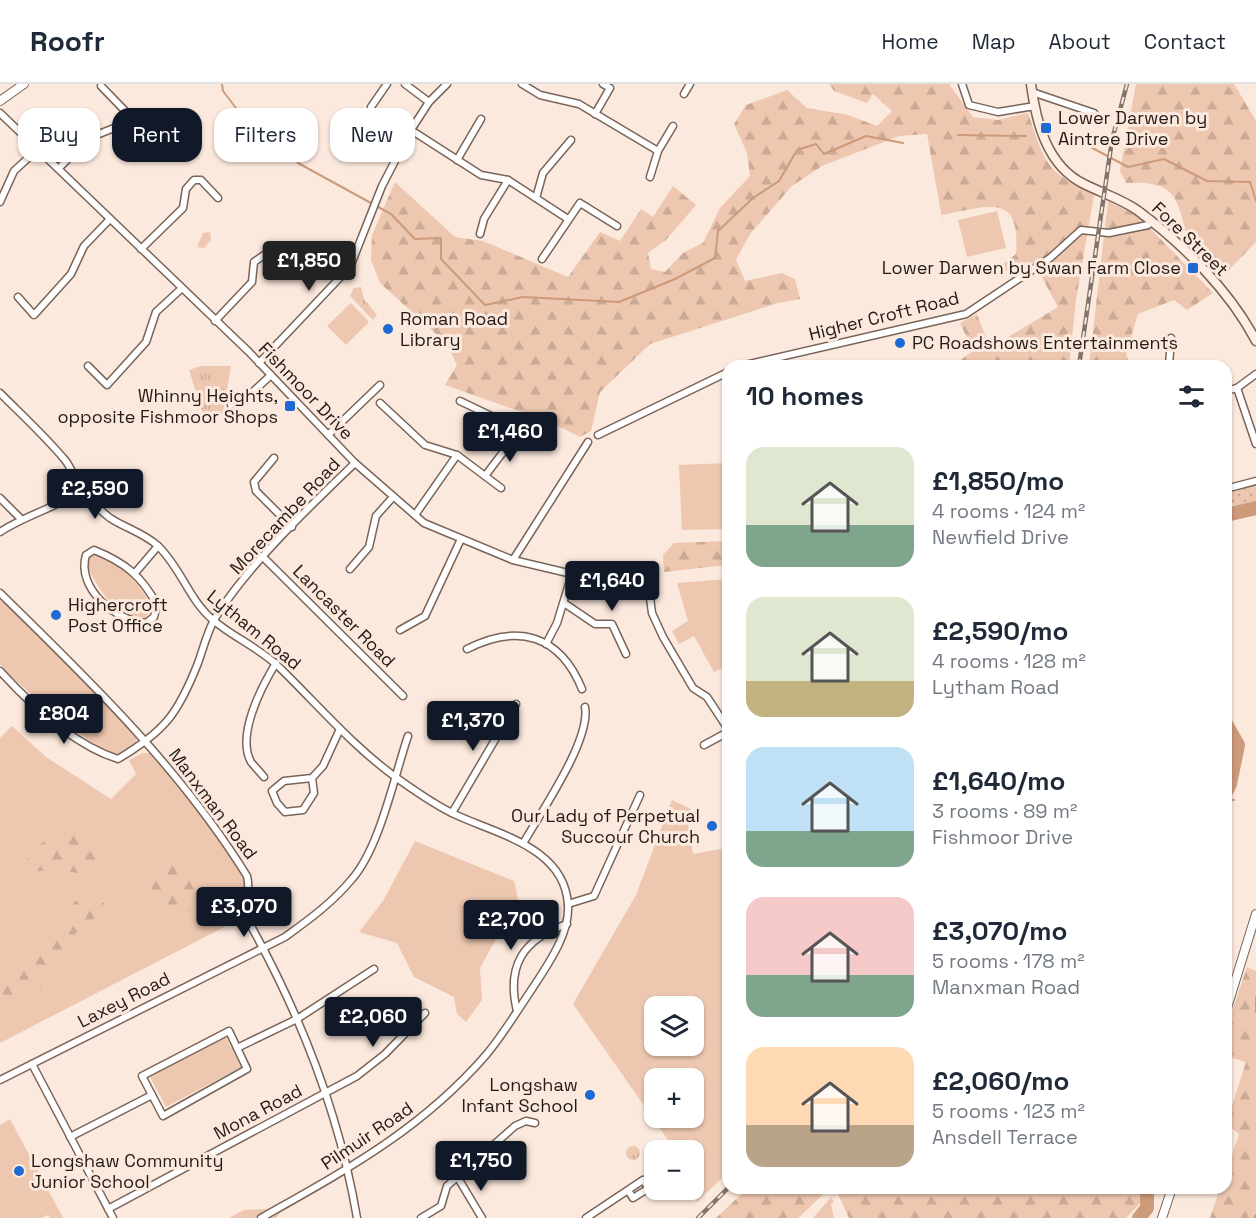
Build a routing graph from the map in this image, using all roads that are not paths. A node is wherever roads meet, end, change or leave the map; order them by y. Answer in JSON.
{"nodes":[{"id":1,"x":24,"y":84,"type":"edge"},
{"id":2,"x":387,"y":84,"type":"edge"},
{"id":3,"x":405,"y":84,"type":"edge"},
{"id":4,"x":447,"y":84,"type":"edge"},
{"id":5,"x":522,"y":84,"type":"edge"},
{"id":6,"x":603,"y":84,"type":"edge"},
{"id":7,"x":690,"y":84,"type":"edge"},
{"id":8,"x":962,"y":84,"type":"edge"},
{"id":9,"x":101,"y":86,"type":"dead end"},
{"id":10,"x":1031,"y":88,"type":"edge"},
{"id":11,"x":684,"y":94,"type":"dead end"},
{"id":12,"x":0,"y":101,"type":"edge"},
{"id":13,"x":429,"y":102,"type":"junction"},
{"id":14,"x":1035,"y":106,"type":"junction"},
{"id":15,"x":371,"y":107,"type":"dead end"},
{"id":16,"x":0,"y":113,"type":"edge"},
{"id":17,"x":1094,"y":113,"type":"dead end"},
{"id":18,"x":596,"y":114,"type":"junction"},
{"id":19,"x":482,"y":119,"type":"dead end"},
{"id":20,"x":415,"y":124,"type":"edge"},
{"id":21,"x":673,"y":126,"type":"dead end"},
{"id":22,"x":18,"y":130,"type":"edge"},
{"id":23,"x":415,"y":133,"type":"edge"},
{"id":24,"x":571,"y":140,"type":"dead end"},
{"id":25,"x":658,"y":151,"type":"junction"},
{"id":26,"x":457,"y":160,"type":"junction"},
{"id":27,"x":24,"y":162,"type":"edge"},
{"id":28,"x":52,"y":162,"type":"edge"},
{"id":29,"x":394,"y":162,"type":"edge"},
{"id":30,"x":59,"y":168,"type":"junction"},
{"id":31,"x":650,"y":177,"type":"dead end"},
{"id":32,"x":508,"y":180,"type":"junction"},
{"id":33,"x":218,"y":198,"type":"dead end"},
{"id":34,"x":536,"y":198,"type":"junction"},
{"id":35,"x":0,"y":202,"type":"edge"},
{"id":36,"x":110,"y":219,"type":"junction"},
{"id":37,"x":568,"y":219,"type":"junction"},
{"id":38,"x":1151,"y":222,"type":"junction"},
{"id":39,"x":617,"y":226,"type":"dead end"},
{"id":40,"x":480,"y":234,"type":"dead end"},
{"id":41,"x":141,"y":249,"type":"junction"},
{"id":42,"x":542,"y":259,"type":"dead end"},
{"id":43,"x":286,"y":272,"type":"dead end"},
{"id":44,"x":181,"y":289,"type":"junction"},
{"id":45,"x":18,"y":297,"type":"dead end"},
{"id":46,"x":215,"y":321,"type":"junction"},
{"id":47,"x":1171,"y":338,"type":"dead end"},
{"id":48,"x":1255,"y":338,"type":"edge"},
{"id":49,"x":767,"y":360,"type":"edge"},
{"id":50,"x":1169,"y":360,"type":"edge"},
{"id":51,"x":259,"y":363,"type":"junction"},
{"id":52,"x":88,"y":366,"type":"dead end"},
{"id":53,"x":1256,"y":374,"type":"edge"},
{"id":54,"x":271,"y":375,"type":"junction"},
{"id":55,"x":722,"y":375,"type":"edge"},
{"id":56,"x":380,"y":385,"type":"dead end"},
{"id":57,"x":1238,"y":388,"type":"junction"},
{"id":58,"x":1232,"y":390,"type":"edge"},
{"id":59,"x":0,"y":393,"type":"edge"},
{"id":60,"x":460,"y":401,"type":"dead end"},
{"id":61,"x":380,"y":403,"type":"dead end"},
{"id":62,"x":231,"y":405,"type":"dead end"},
{"id":63,"x":514,"y":427,"type":"junction"},
{"id":64,"x":328,"y":435,"type":"junction"},
{"id":65,"x":530,"y":435,"type":"dead end"},
{"id":66,"x":598,"y":435,"type":"dead end"},
{"id":67,"x":588,"y":442,"type":"dead end"},
{"id":68,"x":1256,"y":444,"type":"edge"},
{"id":69,"x":457,"y":455,"type":"junction"},
{"id":70,"x":274,"y":458,"type":"dead end"},
{"id":71,"x":355,"y":463,"type":"junction"},
{"id":72,"x":485,"y":476,"type":"junction"},
{"id":73,"x":1256,"y":481,"type":"edge"},
{"id":74,"x":1233,"y":487,"type":"dead end"},
{"id":75,"x":501,"y":488,"type":"dead end"},
{"id":76,"x":81,"y":491,"type":"junction"},
{"id":77,"x":393,"y":497,"type":"junction"},
{"id":78,"x":0,"y":498,"type":"edge"},
{"id":79,"x":415,"y":515,"type":"junction"},
{"id":80,"x":20,"y":518,"type":"junction"},
{"id":81,"x":292,"y":527,"type":"junction"},
{"id":82,"x":0,"y":532,"type":"edge"},
{"id":83,"x":461,"y":539,"type":"junction"},
{"id":84,"x":158,"y":546,"type":"junction"},
{"id":85,"x":264,"y":558,"type":"junction"},
{"id":86,"x":513,"y":560,"type":"junction"},
{"id":87,"x":350,"y":569,"type":"dead end"},
{"id":88,"x":135,"y":573,"type":"junction"},
{"id":89,"x":572,"y":574,"type":"junction"},
{"id":90,"x":0,"y":593,"type":"edge"},
{"id":91,"x":564,"y":603,"type":"junction"},
{"id":92,"x":214,"y":621,"type":"junction"},
{"id":93,"x":400,"y":630,"type":"dead end"},
{"id":94,"x":546,"y":644,"type":"junction"},
{"id":95,"x":467,"y":649,"type":"dead end"},
{"id":96,"x":626,"y":654,"type":"dead end"},
{"id":97,"x":276,"y":663,"type":"junction"},
{"id":98,"x":0,"y":671,"type":"edge"},
{"id":99,"x":582,"y":689,"type":"dead end"},
{"id":100,"x":403,"y":696,"type":"dead end"},
{"id":101,"x":516,"y":704,"type":"dead end"},
{"id":102,"x":585,"y":707,"type":"dead end"},
{"id":103,"x":722,"y":721,"type":"edge"},
{"id":104,"x":340,"y":729,"type":"junction"},
{"id":105,"x":722,"y":734,"type":"edge"},
{"id":106,"x":408,"y":736,"type":"dead end"},
{"id":107,"x":147,"y":742,"type":"junction"},
{"id":108,"x":704,"y":745,"type":"dead end"},
{"id":109,"x":394,"y":776,"type":"junction"},
{"id":110,"x":264,"y":777,"type":"dead end"},
{"id":111,"x":312,"y":778,"type":"junction"},
{"id":112,"x":640,"y":795,"type":"dead end"},
{"id":113,"x":452,"y":813,"type":"junction"},
{"id":114,"x":524,"y":842,"type":"junction"},
{"id":115,"x":568,"y":904,"type":"junction"},
{"id":116,"x":1256,"y":914,"type":"edge"},
{"id":117,"x":567,"y":924,"type":"junction"},
{"id":118,"x":262,"y":947,"type":"junction"},
{"id":119,"x":374,"y":969,"type":"dead end"},
{"id":120,"x":1232,"y":992,"type":"edge"},
{"id":121,"x":517,"y":1011,"type":"junction"},
{"id":122,"x":425,"y":1013,"type":"dead end"},
{"id":123,"x":297,"y":1018,"type":"junction"},
{"id":124,"x":237,"y":1048,"type":"junction"},
{"id":125,"x":32,"y":1064,"type":"junction"},
{"id":126,"x":0,"y":1080,"type":"edge"},
{"id":127,"x":326,"y":1092,"type":"junction"},
{"id":128,"x":152,"y":1095,"type":"junction"},
{"id":129,"x":535,"y":1123,"type":"dead end"},
{"id":130,"x":70,"y":1137,"type":"junction"},
{"id":131,"x":349,"y":1169,"type":"junction"},
{"id":132,"x":458,"y":1178,"type":"junction"},
{"id":133,"x":628,"y":1190,"type":"dead end"},
{"id":134,"x":1170,"y":1194,"type":"edge"},
{"id":135,"x":108,"y":1209,"type":"junction"},
{"id":136,"x":112,"y":1218,"type":"edge"},
{"id":137,"x":261,"y":1218,"type":"edge"},
{"id":138,"x":357,"y":1218,"type":"edge"},
{"id":139,"x":421,"y":1218,"type":"edge"},
{"id":140,"x":482,"y":1218,"type":"edge"},
{"id":141,"x":586,"y":1218,"type":"edge"},
{"id":142,"x":1162,"y":1218,"type":"edge"}],
"edges":[{"from":1,"to":12,"type":"street"},
{"from":2,"to":15,"type":"street"},
{"from":3,"to":13,"type":"street"},
{"from":4,"to":13,"type":"street"},
{"from":5,"to":18,"type":"street"},
{"from":6,"to":18,"type":"street"},
{"from":7,"to":11,"type":"street"},
{"from":8,"to":14,"type":"street"},
{"from":9,"to":30,"type":"street"},
{"from":10,"to":14,"type":"main road","name":"Fore Street"},
{"from":10,"to":17,"type":"street"},
{"from":13,"to":20,"type":"street"},
{"from":14,"to":38,"type":"main road","name":"Fore Street"},
{"from":16,"to":22,"type":"street","name":"Fishmoor Drive"},
{"from":18,"to":25,"type":"street"},
{"from":19,"to":26,"type":"street"},
{"from":21,"to":25,"type":"street"},
{"from":23,"to":26,"type":"street"},
{"from":24,"to":34,"type":"street"},
{"from":25,"to":31,"type":"street"},
{"from":26,"to":32,"type":"street"},
{"from":27,"to":35,"type":"street"},
{"from":28,"to":30,"type":"street","name":"Fishmoor Drive"},
{"from":29,"to":51,"type":"street"},
{"from":30,"to":36,"type":"street","name":"Fishmoor Drive"},
{"from":32,"to":34,"type":"street"},
{"from":32,"to":40,"type":"street"},
{"from":33,"to":41,"type":"street"},
{"from":34,"to":37,"type":"street"},
{"from":36,"to":41,"type":"street","name":"Fishmoor Drive"},
{"from":36,"to":45,"type":"street"},
{"from":37,"to":39,"type":"street"},
{"from":37,"to":42,"type":"street"},
{"from":38,"to":48,"type":"main road","name":"Fore Street"},
{"from":38,"to":49,"type":"street","name":"Higher Croft Road"},
{"from":41,"to":44,"type":"street","name":"Fishmoor Drive"},
{"from":43,"to":46,"type":"street"},
{"from":44,"to":46,"type":"street","name":"Fishmoor Drive"},
{"from":44,"to":52,"type":"street"},
{"from":46,"to":51,"type":"street","name":"Fishmoor Drive"},
{"from":47,"to":50,"type":"street"},
{"from":51,"to":54,"type":"street","name":"Fishmoor Drive"},
{"from":53,"to":57,"type":"street"},
{"from":54,"to":62,"type":"street"},
{"from":54,"to":64,"type":"street","name":"Fishmoor Drive"},
{"from":55,"to":66,"type":"street"},
{"from":56,"to":64,"type":"street"},
{"from":57,"to":58,"type":"street"},
{"from":57,"to":68,"type":"street"},
{"from":59,"to":76,"type":"street","name":"Lytham Road"},
{"from":60,"to":63,"type":"street"},
{"from":61,"to":69,"type":"street"},
{"from":63,"to":65,"type":"street"},
{"from":63,"to":72,"type":"street"},
{"from":64,"to":71,"type":"street","name":"Fishmoor Drive"},
{"from":67,"to":86,"type":"street"},
{"from":69,"to":72,"type":"street"},
{"from":69,"to":79,"type":"street"},
{"from":70,"to":81,"type":"street"},
{"from":71,"to":77,"type":"street","name":"Fishmoor Drive"},
{"from":71,"to":81,"type":"street","name":"Morecambe Road"},
{"from":72,"to":75,"type":"street"},
{"from":73,"to":74,"type":"street"},
{"from":76,"to":80,"type":"street"},
{"from":76,"to":84,"type":"street","name":"Lytham Road"},
{"from":77,"to":79,"type":"street","name":"Fishmoor Drive"},
{"from":77,"to":87,"type":"street"},
{"from":78,"to":80,"type":"street"},
{"from":79,"to":83,"type":"street","name":"Fishmoor Drive"},
{"from":80,"to":82,"type":"street"},
{"from":81,"to":85,"type":"street","name":"Morecambe Road"},
{"from":83,"to":86,"type":"street","name":"Fishmoor Drive"},
{"from":83,"to":93,"type":"street"},
{"from":84,"to":88,"type":"street"},
{"from":84,"to":92,"type":"street","name":"Lytham Road"},
{"from":85,"to":92,"type":"street","name":"Morecambe Road"},
{"from":85,"to":100,"type":"street","name":"Lancaster Road"},
{"from":86,"to":89,"type":"street","name":"Fishmoor Drive"},
{"from":88,"to":88,"type":"street"},
{"from":89,"to":91,"type":"street"},
{"from":89,"to":103,"type":"street","name":"Fishmoor Drive"},
{"from":90,"to":107,"type":"street","name":"Manxman Road"},
{"from":91,"to":94,"type":"street"},
{"from":91,"to":96,"type":"street"},
{"from":92,"to":97,"type":"street","name":"Lytham Road"},
{"from":92,"to":107,"type":"street","name":"Morecambe Road"},
{"from":94,"to":95,"type":"street"},
{"from":94,"to":99,"type":"street"},
{"from":97,"to":104,"type":"street","name":"Lytham Road"},
{"from":97,"to":110,"type":"street"},
{"from":98,"to":107,"type":"street","name":"Morecambe Road"},
{"from":101,"to":113,"type":"street"},
{"from":102,"to":114,"type":"street"},
{"from":104,"to":109,"type":"street","name":"Lytham Road"},
{"from":104,"to":111,"type":"street"},
{"from":105,"to":108,"type":"street"},
{"from":106,"to":109,"type":"street","name":"Laxey Road"},
{"from":107,"to":118,"type":"street","name":"Manxman Road"},
{"from":109,"to":113,"type":"street","name":"Lytham Road"},
{"from":109,"to":118,"type":"street","name":"Laxey Road"},
{"from":111,"to":111,"type":"street"},
{"from":112,"to":115,"type":"street"},
{"from":113,"to":114,"type":"street","name":"Lytham Road"},
{"from":114,"to":115,"type":"street","name":"Lytham Road"},
{"from":115,"to":117,"type":"street","name":"Pilmuir Road"},
{"from":116,"to":120,"type":"street"},
{"from":117,"to":121,"type":"street","name":"Pilmuir Road"},
{"from":117,"to":121,"type":"street"},
{"from":118,"to":123,"type":"street","name":"Manxman Road"},
{"from":118,"to":125,"type":"street","name":"Laxey Road"},
{"from":119,"to":123,"type":"street"},
{"from":121,"to":131,"type":"street","name":"Pilmuir Road"},
{"from":122,"to":127,"type":"street","name":"Mona Road"},
{"from":123,"to":124,"type":"street"},
{"from":123,"to":127,"type":"street","name":"Manxman Road"},
{"from":124,"to":128,"type":"street"},
{"from":124,"to":128,"type":"street"},
{"from":125,"to":126,"type":"street","name":"Laxey Road"},
{"from":125,"to":130,"type":"street"},
{"from":127,"to":131,"type":"street","name":"Manxman Road"},
{"from":127,"to":135,"type":"street","name":"Mona Road"},
{"from":128,"to":130,"type":"street"},
{"from":129,"to":132,"type":"street"},
{"from":130,"to":135,"type":"street"},
{"from":131,"to":137,"type":"street","name":"Pilmuir Road"},
{"from":131,"to":138,"type":"street","name":"Manxman Road"},
{"from":132,"to":139,"type":"street"},
{"from":132,"to":140,"type":"street"},
{"from":133,"to":141,"type":"street"},
{"from":134,"to":142,"type":"street"},
{"from":135,"to":136,"type":"street"}]}
